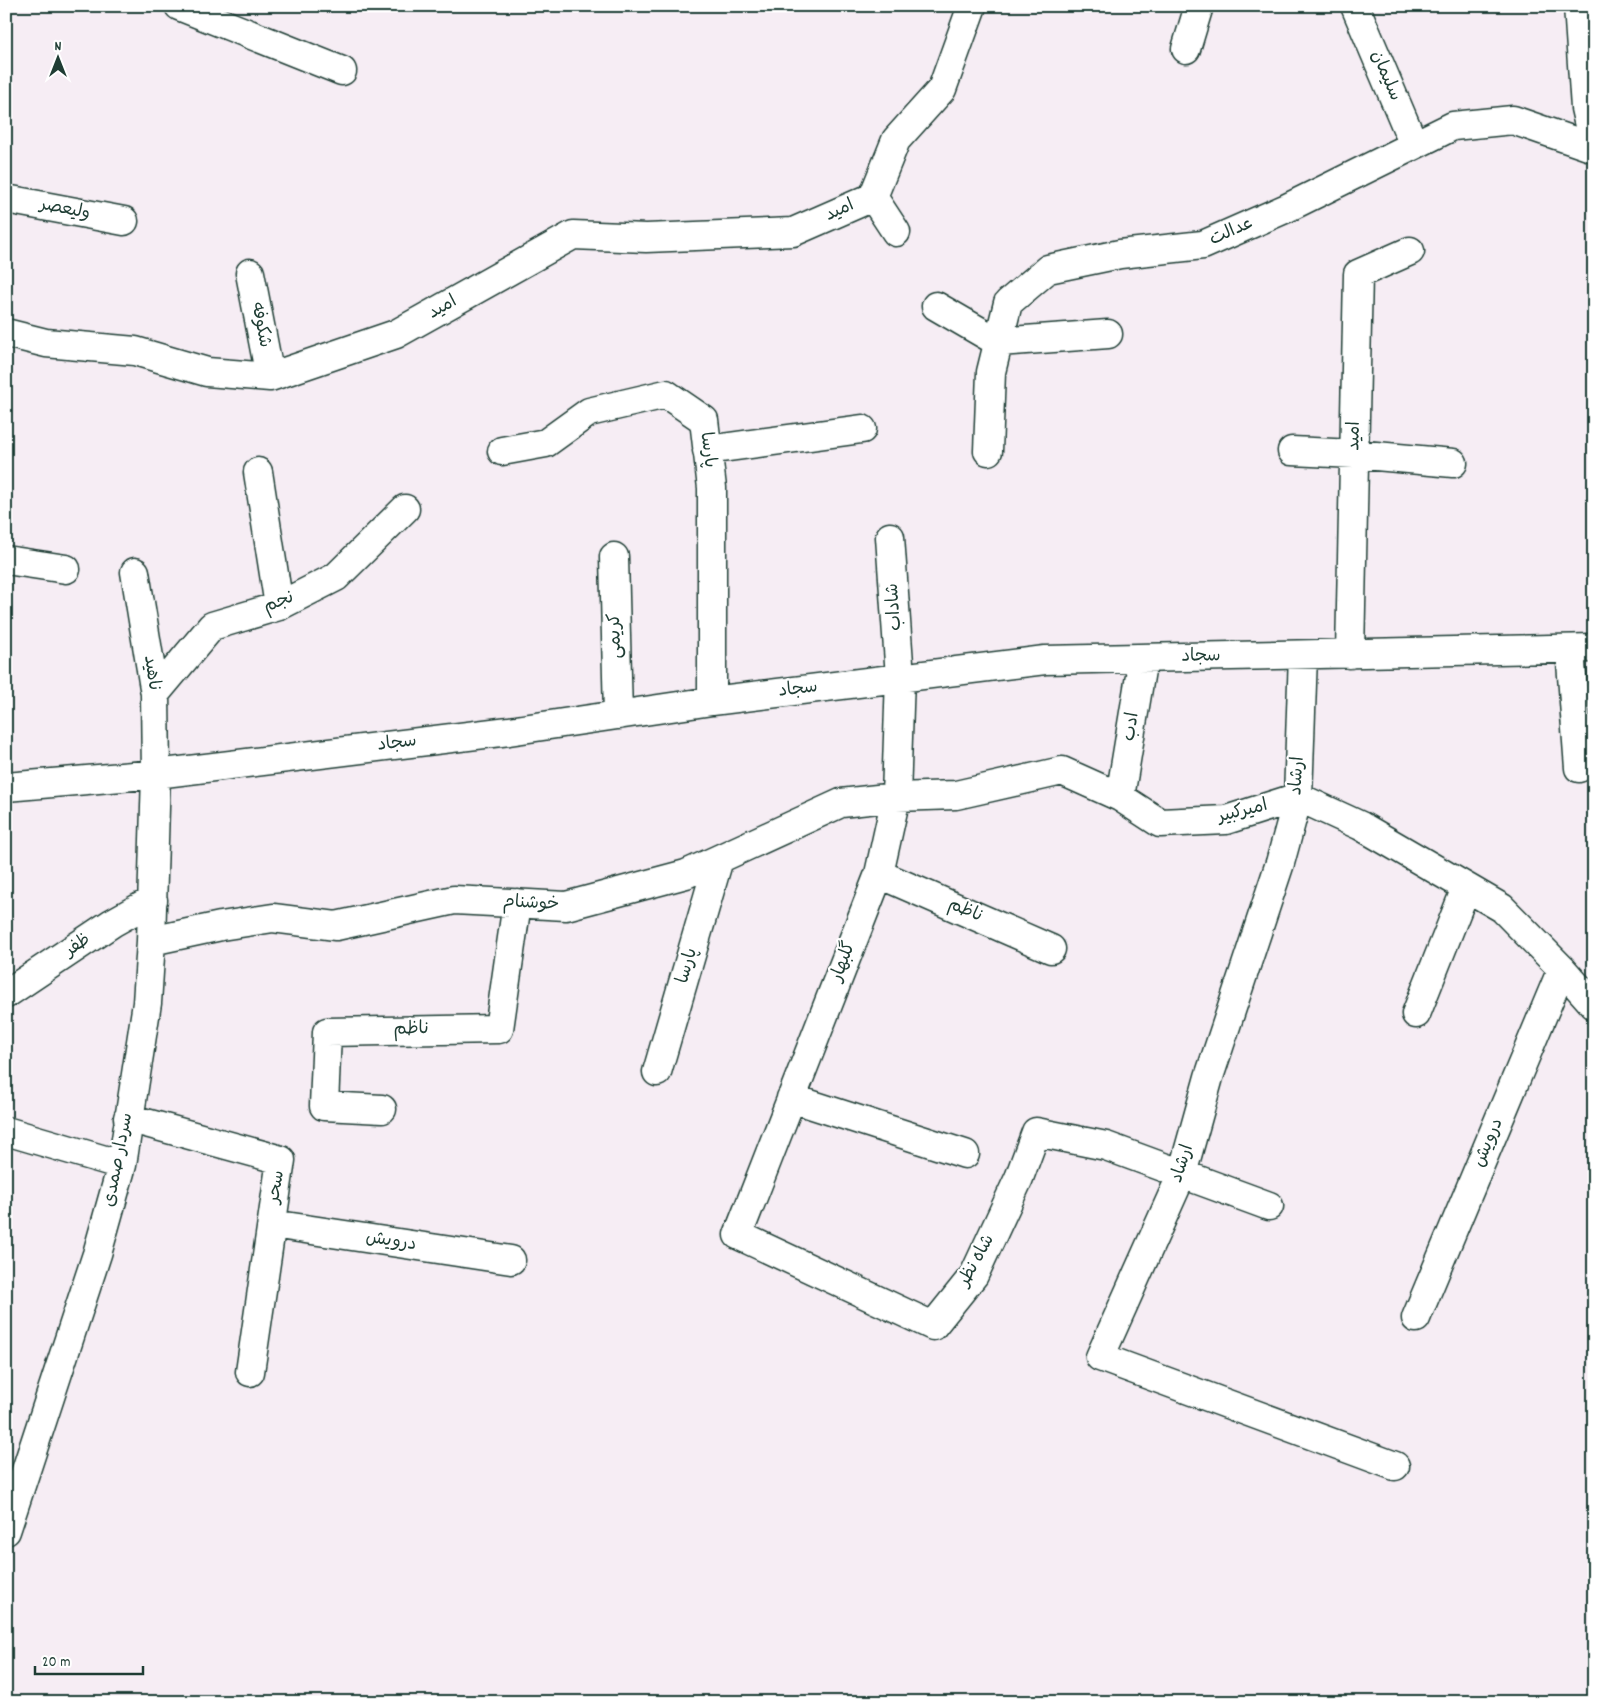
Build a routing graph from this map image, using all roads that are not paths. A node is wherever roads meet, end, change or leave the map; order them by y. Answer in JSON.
{"nodes":[{"id":1,"x":179,"y":6,"type":"edge"},
{"id":2,"x":972,"y":6,"type":"edge"},
{"id":3,"x":1200,"y":6,"type":"edge"},
{"id":4,"x":1355,"y":6,"type":"edge"},
{"id":5,"x":1578,"y":6,"type":"edge"},
{"id":6,"x":1186,"y":48,"type":"dead end"},
{"id":7,"x":342,"y":71,"type":"dead end"},
{"id":8,"x":1414,"y":145,"type":"junction"},
{"id":9,"x":1594,"y":148,"type":"edge"},
{"id":10,"x":873,"y":197,"type":"junction"},
{"id":11,"x":6,"y":198,"type":"edge"},
{"id":12,"x":124,"y":221,"type":"dead end"},
{"id":13,"x":896,"y":232,"type":"dead end"},
{"id":14,"x":1410,"y":251,"type":"dead end"},
{"id":15,"x":250,"y":273,"type":"dead end"},
{"id":16,"x":936,"y":306,"type":"dead end"},
{"id":17,"x":6,"y":333,"type":"edge"},
{"id":18,"x":1108,"y":334,"type":"dead end"},
{"id":19,"x":998,"y":342,"type":"junction"},
{"id":20,"x":270,"y":377,"type":"junction"},
{"id":21,"x":862,"y":428,"type":"dead end"},
{"id":22,"x":707,"y":450,"type":"junction"},
{"id":23,"x":502,"y":451,"type":"dead end"},
{"id":24,"x":988,"y":451,"type":"dead end"},
{"id":25,"x":1292,"y":451,"type":"dead end"},
{"id":26,"x":1354,"y":454,"type":"junction"},
{"id":27,"x":1453,"y":463,"type":"dead end"},
{"id":28,"x":258,"y":472,"type":"dead end"},
{"id":29,"x":405,"y":509,"type":"dead end"},
{"id":30,"x":890,"y":538,"type":"dead end"},
{"id":31,"x":614,"y":557,"type":"dead end"},
{"id":32,"x":6,"y":560,"type":"edge"},
{"id":33,"x":66,"y":569,"type":"dead end"},
{"id":34,"x":135,"y":572,"type":"dead end"},
{"id":35,"x":279,"y":606,"type":"junction"},
{"id":36,"x":1582,"y":648,"type":"edge"},
{"id":37,"x":1350,"y":654,"type":"junction"},
{"id":38,"x":1303,"y":655,"type":"junction"},
{"id":39,"x":1143,"y":658,"type":"junction"},
{"id":40,"x":900,"y":678,"type":"junction"},
{"id":41,"x":154,"y":694,"type":"junction"},
{"id":42,"x":712,"y":701,"type":"junction"},
{"id":43,"x":618,"y":715,"type":"junction"},
{"id":44,"x":1579,"y":768,"type":"dead end"},
{"id":45,"x":156,"y":774,"type":"junction"},
{"id":46,"x":6,"y":787,"type":"edge"},
{"id":47,"x":896,"y":797,"type":"junction"},
{"id":48,"x":1120,"y":797,"type":"junction"},
{"id":49,"x":1298,"y":797,"type":"junction"},
{"id":50,"x":719,"y":859,"type":"junction"},
{"id":51,"x":879,"y":874,"type":"junction"},
{"id":52,"x":1466,"y":888,"type":"junction"},
{"id":53,"x":152,"y":900,"type":"junction"},
{"id":54,"x":517,"y":903,"type":"junction"},
{"id":55,"x":151,"y":941,"type":"junction"},
{"id":56,"x":1051,"y":949,"type":"dead end"},
{"id":57,"x":1562,"y":969,"type":"junction"},
{"id":58,"x":6,"y":994,"type":"edge"},
{"id":59,"x":1594,"y":1005,"type":"edge"},
{"id":60,"x":1416,"y":1014,"type":"dead end"},
{"id":61,"x":658,"y":1072,"type":"dead end"},
{"id":62,"x":791,"y":1098,"type":"junction"},
{"id":63,"x":382,"y":1109,"type":"dead end"},
{"id":64,"x":128,"y":1118,"type":"junction"},
{"id":65,"x":6,"y":1131,"type":"edge"},
{"id":66,"x":965,"y":1154,"type":"dead end"},
{"id":67,"x":122,"y":1165,"type":"junction"},
{"id":68,"x":1182,"y":1174,"type":"junction"},
{"id":69,"x":1269,"y":1206,"type":"dead end"},
{"id":70,"x":272,"y":1224,"type":"junction"},
{"id":71,"x":738,"y":1235,"type":"joint"},
{"id":72,"x":511,"y":1260,"type":"dead end"},
{"id":73,"x":1416,"y":1318,"type":"dead end"},
{"id":74,"x":250,"y":1372,"type":"dead end"},
{"id":75,"x":1395,"y":1466,"type":"dead end"},
{"id":76,"x":9,"y":1514,"type":"edge"}],
"edges":[{"from":1,"to":7,"type":"street"},
{"from":2,"to":10,"type":"street","name":"امید"},
{"from":3,"to":6,"type":"street"},
{"from":4,"to":8,"type":"street","name":"سلیمان"},
{"from":5,"to":9,"type":"street"},
{"from":8,"to":9,"type":"street","name":"عدالت"},
{"from":8,"to":19,"type":"street","name":"عدالت"},
{"from":10,"to":13,"type":"street","name":"امید"},
{"from":10,"to":20,"type":"street","name":"امید"},
{"from":11,"to":12,"type":"street","name":"ولیعصر"},
{"from":14,"to":26,"type":"street","name":"امید"},
{"from":15,"to":20,"type":"street","name":"شکوفه"},
{"from":16,"to":19,"type":"street"},
{"from":17,"to":20,"type":"street","name":"امید"},
{"from":18,"to":19,"type":"street"},
{"from":19,"to":24,"type":"street","name":"عدالت"},
{"from":21,"to":22,"type":"street"},
{"from":22,"to":23,"type":"street","name":"پارسا"},
{"from":22,"to":42,"type":"street","name":"پارسا"},
{"from":25,"to":26,"type":"street"},
{"from":26,"to":27,"type":"street"},
{"from":26,"to":37,"type":"street","name":"امید"},
{"from":28,"to":35,"type":"street"},
{"from":29,"to":35,"type":"street","name":"نجم"},
{"from":30,"to":40,"type":"street","name":"شاداب"},
{"from":31,"to":43,"type":"street","name":"کریمی"},
{"from":32,"to":33,"type":"street"},
{"from":34,"to":41,"type":"street","name":"ناهید"},
{"from":35,"to":41,"type":"street","name":"نجم"},
{"from":36,"to":37,"type":"street","name":"سجاد"},
{"from":36,"to":44,"type":"street"},
{"from":37,"to":38,"type":"street","name":"سجاد"},
{"from":38,"to":39,"type":"street","name":"سجاد"},
{"from":38,"to":49,"type":"street","name":"ارشاد"},
{"from":39,"to":40,"type":"street","name":"سجاد"},
{"from":39,"to":48,"type":"street","name":"ادب"},
{"from":40,"to":42,"type":"street","name":"سجاد"},
{"from":40,"to":47,"type":"street","name":"گلبهار"},
{"from":41,"to":45,"type":"street","name":"ناهید"},
{"from":42,"to":43,"type":"street","name":"سجاد"},
{"from":43,"to":45,"type":"street","name":"سجاد"},
{"from":45,"to":46,"type":"street","name":"سجاد"},
{"from":45,"to":53,"type":"street","name":"سردار صمدی"},
{"from":47,"to":48,"type":"street","name":"امیرکبیر"},
{"from":47,"to":50,"type":"street","name":"خوشنام"},
{"from":47,"to":51,"type":"street","name":"گلبهار"},
{"from":48,"to":49,"type":"street","name":"امیرکبیر"},
{"from":49,"to":52,"type":"street"},
{"from":49,"to":68,"type":"street","name":"ارشاد"},
{"from":50,"to":54,"type":"street","name":"خوشنام"},
{"from":50,"to":61,"type":"street","name":"پارسا"},
{"from":51,"to":56,"type":"street","name":"ناظم"},
{"from":51,"to":62,"type":"street","name":"گلبهار"},
{"from":52,"to":57,"type":"street"},
{"from":52,"to":60,"type":"street"},
{"from":53,"to":55,"type":"street","name":"سردار صمدی"},
{"from":53,"to":58,"type":"street","name":"ظفر"},
{"from":54,"to":55,"type":"street","name":"خوشنام"},
{"from":54,"to":63,"type":"street","name":"ناظم"},
{"from":55,"to":64,"type":"street","name":"سردار صمدی"},
{"from":57,"to":59,"type":"street"},
{"from":57,"to":73,"type":"street","name":"درویش"},
{"from":62,"to":66,"type":"street"},
{"from":62,"to":71,"type":"street","name":"گلبهار"},
{"from":64,"to":67,"type":"street","name":"سردار صمدی"},
{"from":64,"to":70,"type":"street","name":"سحر"},
{"from":65,"to":67,"type":"street"},
{"from":67,"to":76,"type":"street","name":"سردار صمدی"},
{"from":68,"to":69,"type":"street"},
{"from":68,"to":71,"type":"street","name":"شاه نظر"},
{"from":68,"to":75,"type":"street","name":"ارشاد"},
{"from":70,"to":72,"type":"street","name":"درویش"},
{"from":70,"to":74,"type":"street","name":"سحر"}]}
